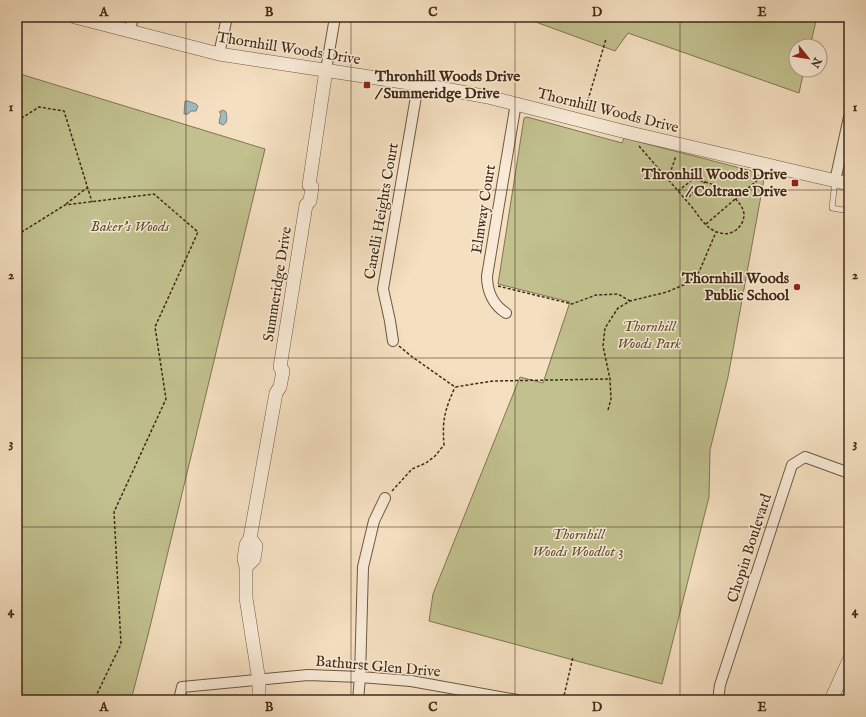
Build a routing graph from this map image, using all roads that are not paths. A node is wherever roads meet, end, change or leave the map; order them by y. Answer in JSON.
{"nodes":[{"id":1,"x":75,"y":17,"type":"edge"},
{"id":2,"x":133,"y":17,"type":"edge"},
{"id":3,"x":227,"y":17,"type":"edge"},
{"id":4,"x":335,"y":17,"type":"edge"},
{"id":5,"x":130,"y":30,"type":"junction"},
{"id":6,"x":219,"y":54,"type":"junction"},
{"id":7,"x":326,"y":70,"type":"junction"},
{"id":8,"x":418,"y":85,"type":"junction"},
{"id":9,"x":516,"y":103,"type":"junction"},
{"id":10,"x":849,"y":117,"type":"edge"},
{"id":11,"x":835,"y":182,"type":"junction"},
{"id":12,"x":849,"y":184,"type":"edge"},
{"id":13,"x":849,"y":211,"type":"edge"},
{"id":14,"x":506,"y":313,"type":"dead end"},
{"id":15,"x":393,"y":341,"type":"road end"},
{"id":16,"x":849,"y":473,"type":"edge"},
{"id":17,"x":385,"y":498,"type":"road end"},
{"id":18,"x":849,"y":660,"type":"edge"},
{"id":19,"x":360,"y":677,"type":"junction"},
{"id":20,"x":259,"y":681,"type":"junction"},
{"id":21,"x":476,"y":696,"type":"edge"},
{"id":22,"x":179,"y":700,"type":"edge"},
{"id":23,"x":259,"y":700,"type":"edge"},
{"id":24,"x":358,"y":700,"type":"edge"},
{"id":25,"x":517,"y":700,"type":"edge"},
{"id":26,"x":718,"y":700,"type":"edge"},
{"id":27,"x":831,"y":700,"type":"edge"}],
"edges":[{"from":1,"to":5,"type":"street","name":"Thornhill Woods Drive"},
{"from":2,"to":5,"type":"street"},
{"from":3,"to":6,"type":"street"},
{"from":4,"to":7,"type":"street","name":"Summeridge Drive"},
{"from":5,"to":6,"type":"street","name":"Thornhill Woods Drive"},
{"from":6,"to":7,"type":"street","name":"Thornhill Woods Drive"},
{"from":7,"to":8,"type":"street","name":"Thornhill Woods Drive"},
{"from":7,"to":20,"type":"street","name":"Summeridge Drive"},
{"from":8,"to":9,"type":"street","name":"Thornhill Woods Drive"},
{"from":8,"to":15,"type":"street","name":"Canelli Heights Court"},
{"from":9,"to":11,"type":"street","name":"Thornhill Woods Drive"},
{"from":9,"to":14,"type":"street","name":"Elmway Court"},
{"from":10,"to":11,"type":"street"},
{"from":11,"to":12,"type":"street","name":"Thornhill Woods Drive"},
{"from":11,"to":13,"type":"lane"},
{"from":16,"to":26,"type":"street","name":"Chopin Boulevard"},
{"from":17,"to":19,"type":"street"},
{"from":18,"to":27,"type":"street"},
{"from":19,"to":20,"type":"street","name":"Bathurst Glen Drive"},
{"from":19,"to":21,"type":"street","name":"Bathurst Glen Drive"},
{"from":19,"to":24,"type":"street"},
{"from":20,"to":22,"type":"street","name":"Bathurst Glen Drive"},
{"from":20,"to":23,"type":"street","name":"Summeridge Drive"},
{"from":21,"to":25,"type":"street","name":"Bathurst Glen Drive"}]}
